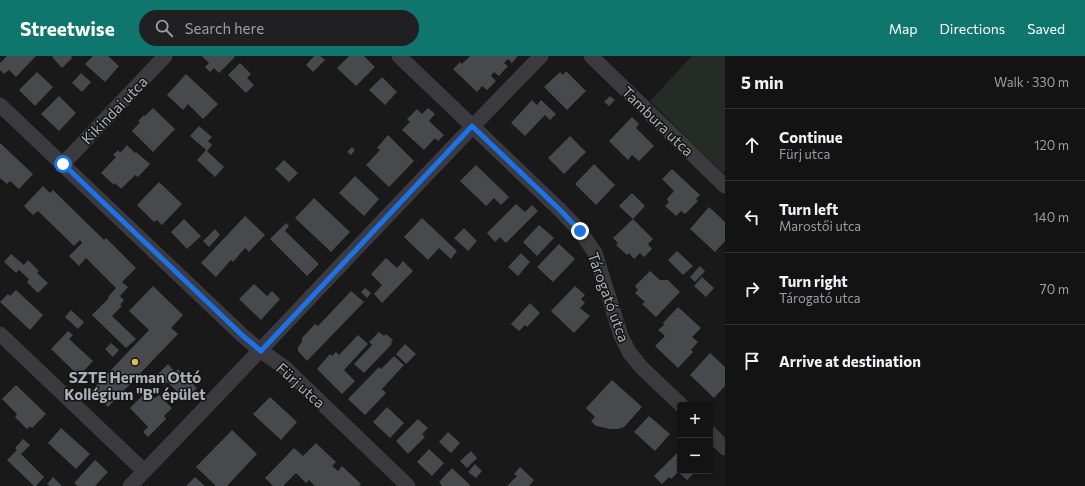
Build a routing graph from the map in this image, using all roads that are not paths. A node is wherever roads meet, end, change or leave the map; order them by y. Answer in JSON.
{"nodes":[{"id":1,"x":165,"y":56,"type":"edge"},
{"id":2,"x":399,"y":56,"type":"edge"},
{"id":3,"x":541,"y":56,"type":"edge"},
{"id":4,"x":591,"y":56,"type":"edge"},
{"id":5,"x":0,"y":105,"type":"edge"},
{"id":6,"x":472,"y":126,"type":"junction"},
{"id":7,"x":63,"y":164,"type":"junction"},
{"id":8,"x":725,"y":186,"type":"edge"},
{"id":9,"x":0,"y":334,"type":"edge"},
{"id":10,"x":261,"y":351,"type":"junction"},
{"id":11,"x":678,"y":402,"type":"edge"},
{"id":12,"x":713,"y":436,"type":"edge"},
{"id":13,"x":725,"y":448,"type":"edge"},
{"id":14,"x":144,"y":471,"type":"junction"},
{"id":15,"x":130,"y":486,"type":"edge"},
{"id":16,"x":408,"y":486,"type":"edge"}],
"edges":[{"from":1,"to":7,"type":"street","name":"Kikindai utca"},
{"from":2,"to":6,"type":"street","name":"Tárogató utca"},
{"from":3,"to":6,"type":"street"},
{"from":4,"to":8,"type":"street","name":"Tambura utca"},
{"from":5,"to":7,"type":"street","name":"Fürj utca"},
{"from":6,"to":10,"type":"street"},
{"from":6,"to":11,"type":"street","name":"Tárogató utca"},
{"from":7,"to":10,"type":"street","name":"Fürj utca"},
{"from":9,"to":14,"type":"street"},
{"from":10,"to":14,"type":"street"},
{"from":10,"to":16,"type":"street","name":"Fürj utca"},
{"from":12,"to":13,"type":"street"},
{"from":14,"to":15,"type":"street"}]}
